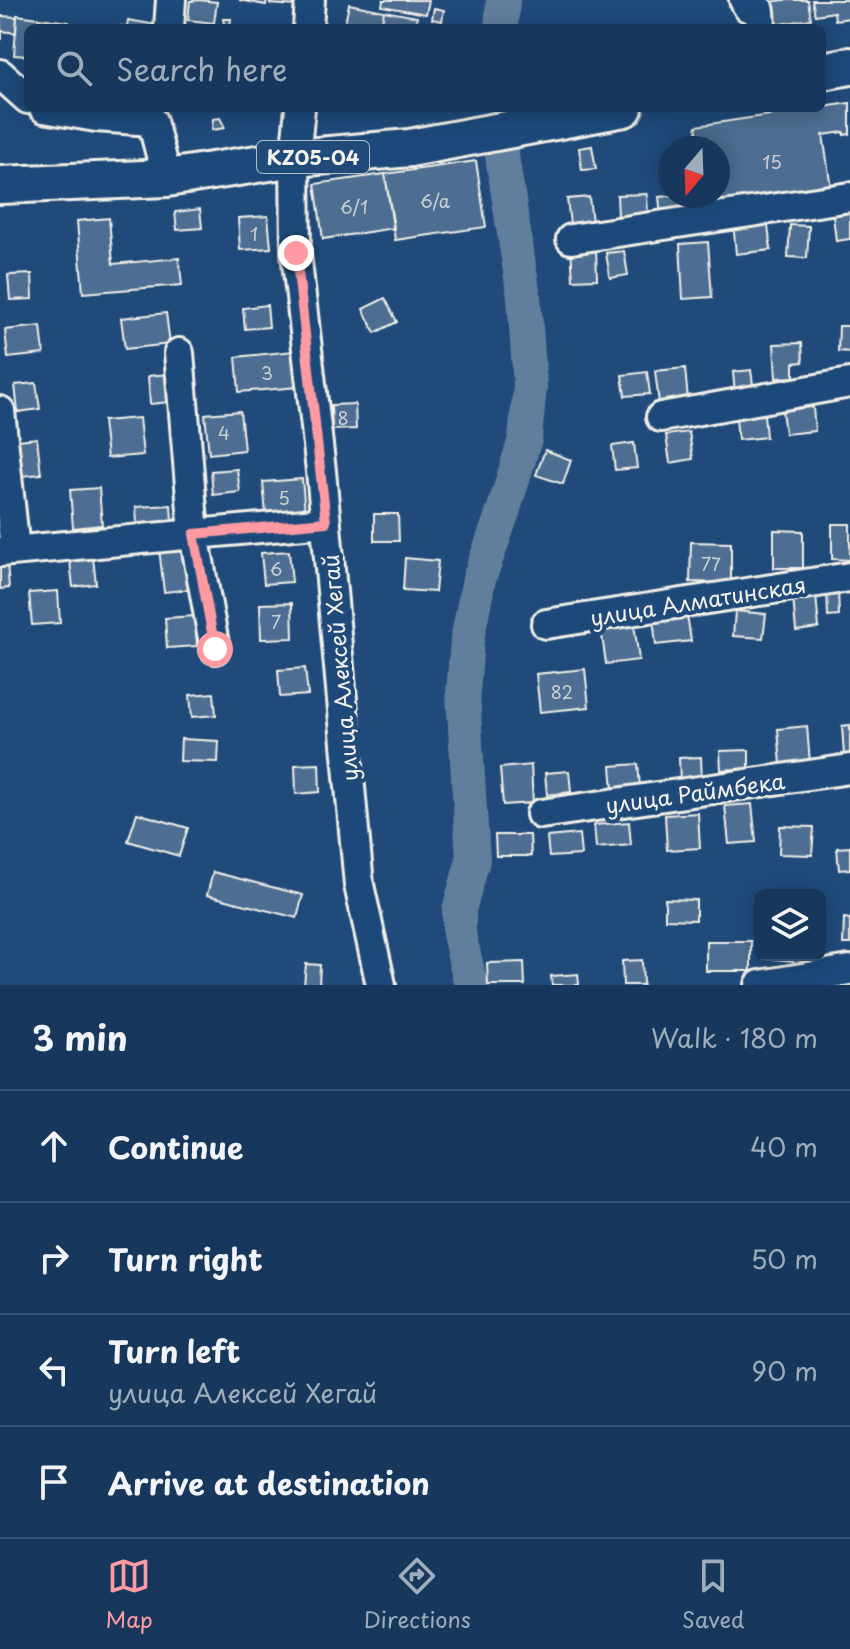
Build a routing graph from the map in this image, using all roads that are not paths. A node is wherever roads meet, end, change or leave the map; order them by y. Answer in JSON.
{"nodes":[{"id":1,"x":171,"y":0,"type":"edge"},
{"id":2,"x":310,"y":0,"type":"edge"},
{"id":3,"x":744,"y":0,"type":"edge"},
{"id":4,"x":169,"y":24,"type":"edge"},
{"id":5,"x":308,"y":24,"type":"edge"},
{"id":6,"x":754,"y":24,"type":"edge"},
{"id":7,"x":850,"y":66,"type":"edge"},
{"id":8,"x":826,"y":70,"type":"edge"},
{"id":9,"x":0,"y":74,"type":"edge"},
{"id":10,"x":24,"y":95,"type":"edge"},
{"id":11,"x":67,"y":112,"type":"edge"},
{"id":12,"x":300,"y":112,"type":"edge"},
{"id":13,"x":603,"y":112,"type":"edge"},
{"id":14,"x":156,"y":115,"type":"edge"},
{"id":15,"x":295,"y":158,"type":"junction"},
{"id":16,"x":167,"y":178,"type":"junction"},
{"id":17,"x":0,"y":185,"type":"edge"},
{"id":18,"x":850,"y":197,"type":"edge"},
{"id":19,"x":571,"y":239,"type":"dead end"},
{"id":20,"x":179,"y":353,"type":"dead end"},
{"id":21,"x":850,"y":383,"type":"edge"},
{"id":22,"x":0,"y":411,"type":"edge"},
{"id":23,"x":661,"y":417,"type":"dead end"},
{"id":24,"x":326,"y":522,"type":"junction"},
{"id":25,"x":194,"y":534,"type":"junction"},
{"id":26,"x":7,"y":551,"type":"edge"},
{"id":27,"x":850,"y":577,"type":"edge"},
{"id":28,"x":546,"y":624,"type":"dead end"},
{"id":29,"x":215,"y":649,"type":"dead end"},
{"id":30,"x":850,"y":769,"type":"edge"},
{"id":31,"x":541,"y":814,"type":"dead end"},
{"id":32,"x":850,"y":970,"type":"edge"},
{"id":33,"x":381,"y":985,"type":"edge"},
{"id":34,"x":760,"y":985,"type":"edge"}],
"edges":[{"from":1,"to":4,"type":"street"},
{"from":2,"to":5,"type":"street"},
{"from":3,"to":6,"type":"street"},
{"from":7,"to":8,"type":"main road"},
{"from":9,"to":10,"type":"street"},
{"from":11,"to":14,"type":"street"},
{"from":12,"to":15,"type":"street","name":"улица Алексей Хегай"},
{"from":13,"to":15,"type":"main road","number":"KZ05-04"},
{"from":14,"to":16,"type":"street"},
{"from":15,"to":16,"type":"main road","number":"KZ05-04"},
{"from":15,"to":24,"type":"street","name":"улица Алексей Хегай"},
{"from":16,"to":17,"type":"main road","number":"KZ05-04"},
{"from":18,"to":19,"type":"street"},
{"from":20,"to":25,"type":"street"},
{"from":21,"to":23,"type":"street"},
{"from":22,"to":26,"type":"street"},
{"from":24,"to":25,"type":"street"},
{"from":24,"to":33,"type":"street","name":"улица Алексей Хегай"},
{"from":25,"to":26,"type":"street"},
{"from":25,"to":29,"type":"street"},
{"from":27,"to":28,"type":"street","name":"улица Алматинская"},
{"from":30,"to":31,"type":"street","name":"улица Раймбека"},
{"from":32,"to":34,"type":"street"}]}
